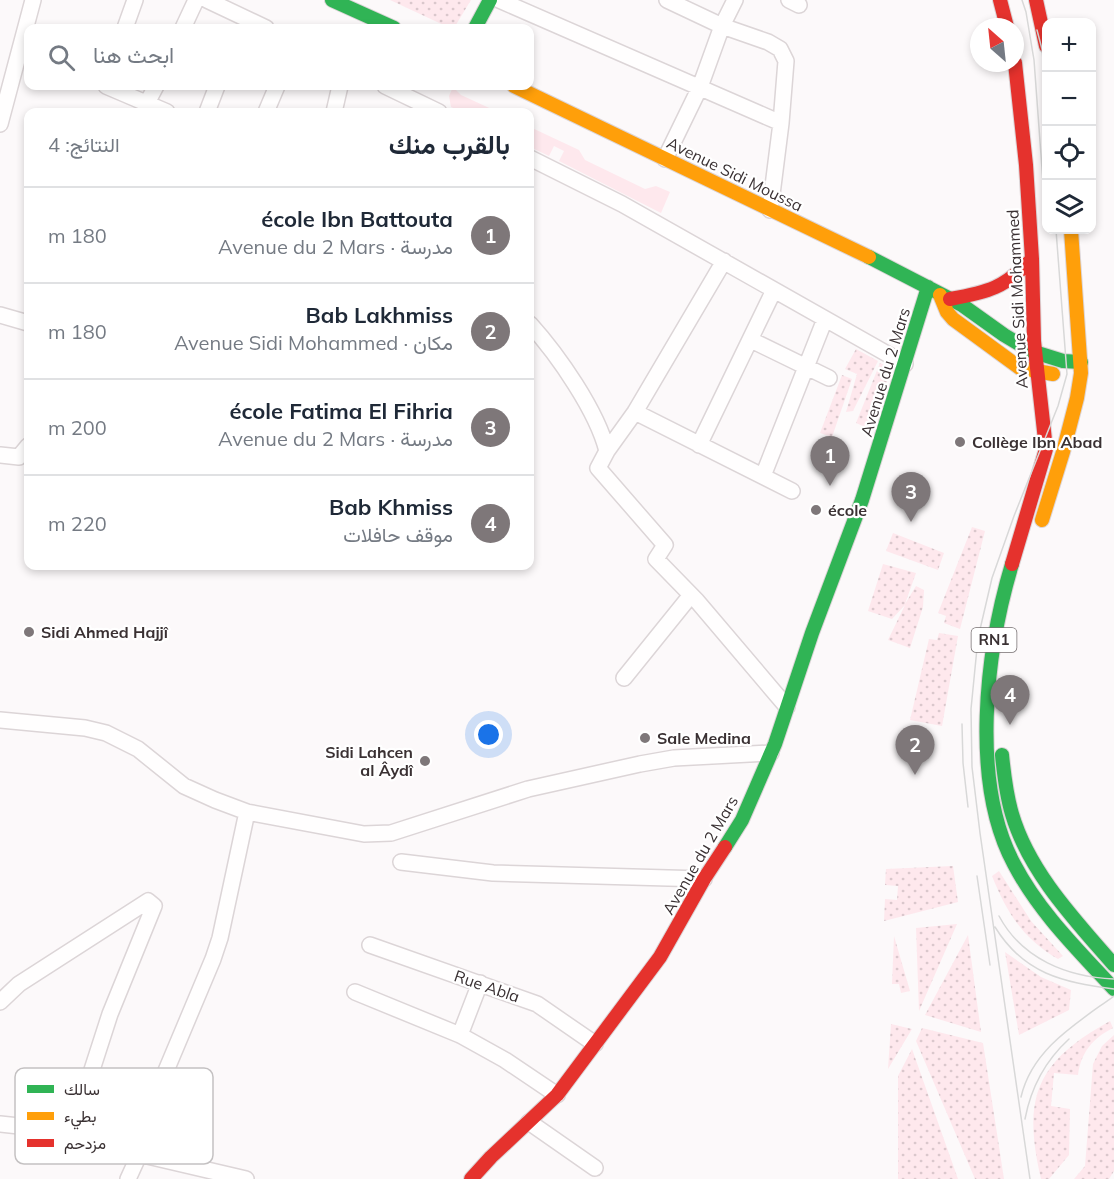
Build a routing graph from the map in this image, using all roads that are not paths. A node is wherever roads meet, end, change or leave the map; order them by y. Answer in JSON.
{"nodes":[{"id":1,"x":33,"y":0,"type":"edge"},
{"id":2,"x":135,"y":0,"type":"edge"},
{"id":3,"x":196,"y":0,"type":"edge"},
{"id":4,"x":207,"y":0,"type":"edge"},
{"id":5,"x":490,"y":0,"type":"edge"},
{"id":6,"x":499,"y":0,"type":"edge"},
{"id":7,"x":667,"y":0,"type":"edge"},
{"id":8,"x":735,"y":0,"type":"edge"},
{"id":9,"x":1000,"y":0,"type":"edge"},
{"id":10,"x":1036,"y":0,"type":"edge"},
{"id":11,"x":339,"y":1,"type":"edge"},
{"id":12,"x":1005,"y":18,"type":"edge"},
{"id":13,"x":241,"y":23,"type":"edge"},
{"id":14,"x":29,"y":24,"type":"edge"},
{"id":15,"x":126,"y":24,"type":"edge"},
{"id":16,"x":185,"y":24,"type":"edge"},
{"id":17,"x":386,"y":24,"type":"edge"},
{"id":18,"x":478,"y":24,"type":"edge"},
{"id":19,"x":1042,"y":25,"type":"edge"},
{"id":20,"x":722,"y":26,"type":"junction"},
{"id":21,"x":23,"y":60,"type":"edge"},
{"id":22,"x":1016,"y":72,"type":"edge"},
{"id":23,"x":700,"y":87,"type":"junction"},
{"id":24,"x":116,"y":90,"type":"edge"},
{"id":25,"x":154,"y":90,"type":"edge"},
{"id":26,"x":215,"y":90,"type":"edge"},
{"id":27,"x":275,"y":90,"type":"edge"},
{"id":28,"x":339,"y":90,"type":"edge"},
{"id":29,"x":391,"y":90,"type":"edge"},
{"id":30,"x":522,"y":90,"type":"edge"},
{"id":31,"x":147,"y":103,"type":"junction"},
{"id":32,"x":158,"y":108,"type":"edge"},
{"id":33,"x":209,"y":108,"type":"edge"},
{"id":34,"x":268,"y":108,"type":"edge"},
{"id":35,"x":335,"y":108,"type":"edge"},
{"id":36,"x":420,"y":108,"type":"edge"},
{"id":37,"x":781,"y":123,"type":"junction"},
{"id":38,"x":0,"y":124,"type":"edge"},
{"id":39,"x":665,"y":159,"type":"junction"},
{"id":40,"x":534,"y":160,"type":"edge"},
{"id":41,"x":770,"y":210,"type":"junction"},
{"id":42,"x":1071,"y":234,"type":"edge"},
{"id":43,"x":1032,"y":259,"type":"junction"},
{"id":44,"x":724,"y":261,"type":"junction"},
{"id":45,"x":774,"y":290,"type":"junction"},
{"id":46,"x":939,"y":293,"type":"junction"},
{"id":47,"x":0,"y":315,"type":"edge"},
{"id":48,"x":825,"y":319,"type":"junction"},
{"id":49,"x":24,"y":323,"type":"edge"},
{"id":50,"x":534,"y":329,"type":"edge"},
{"id":51,"x":751,"y":340,"type":"junction"},
{"id":52,"x":1035,"y":353,"type":"junction"},
{"id":53,"x":905,"y":364,"type":"junction"},
{"id":54,"x":805,"y":366,"type":"junction"},
{"id":55,"x":1081,"y":367,"type":"junction"},
{"id":56,"x":1020,"y":368,"type":"junction"},
{"id":57,"x":1037,"y":371,"type":"junction"},
{"id":58,"x":829,"y":378,"type":"dead end"},
{"id":59,"x":1040,"y":396,"type":"junction"},
{"id":60,"x":635,"y":412,"type":"junction"},
{"id":61,"x":699,"y":445,"type":"junction"},
{"id":62,"x":24,"y":451,"type":"edge"},
{"id":63,"x":607,"y":451,"type":"junction"},
{"id":64,"x":0,"y":455,"type":"edge"},
{"id":65,"x":763,"y":476,"type":"junction"},
{"id":66,"x":792,"y":491,"type":"dead end"},
{"id":67,"x":1039,"y":529,"type":"dead end"},
{"id":68,"x":691,"y":595,"type":"junction"},
{"id":69,"x":1008,"y":645,"type":"dead end"},
{"id":70,"x":624,"y":678,"type":"dead end"},
{"id":71,"x":787,"y":707,"type":"junction"},
{"id":72,"x":1001,"y":712,"type":"dead end"},
{"id":73,"x":0,"y":720,"type":"edge"},
{"id":74,"x":1001,"y":743,"type":"dead end"},
{"id":75,"x":771,"y":753,"type":"junction"},
{"id":76,"x":247,"y":812,"type":"junction"},
{"id":77,"x":401,"y":862,"type":"dead end"},
{"id":78,"x":704,"y":879,"type":"junction"},
{"id":79,"x":370,"y":945,"type":"dead end"},
{"id":80,"x":1114,"y":965,"type":"edge"},
{"id":81,"x":480,"y":984,"type":"junction"},
{"id":82,"x":1114,"y":989,"type":"edge"},
{"id":83,"x":355,"y":992,"type":"dead end"},
{"id":84,"x":0,"y":1002,"type":"edge"},
{"id":85,"x":460,"y":1035,"type":"junction"},
{"id":86,"x":595,"y":1044,"type":"junction"},
{"id":87,"x":93,"y":1068,"type":"edge"},
{"id":88,"x":169,"y":1068,"type":"edge"},
{"id":89,"x":557,"y":1095,"type":"junction"},
{"id":90,"x":529,"y":1122,"type":"junction"},
{"id":91,"x":0,"y":1124,"type":"edge"},
{"id":92,"x":15,"y":1126,"type":"edge"},
{"id":93,"x":133,"y":1164,"type":"edge"},
{"id":94,"x":173,"y":1164,"type":"edge"},
{"id":95,"x":595,"y":1168,"type":"dead end"},
{"id":96,"x":218,"y":1176,"type":"edge"},
{"id":97,"x":129,"y":1179,"type":"edge"},
{"id":98,"x":246,"y":1179,"type":"edge"},
{"id":99,"x":471,"y":1179,"type":"edge"}],
"edges":[{"from":1,"to":14,"type":"street"},
{"from":2,"to":15,"type":"street"},
{"from":3,"to":16,"type":"street"},
{"from":4,"to":13,"type":"street"},
{"from":5,"to":18,"type":"street"},
{"from":6,"to":23,"type":"street"},
{"from":7,"to":20,"type":"street"},
{"from":8,"to":20,"type":"street"},
{"from":9,"to":12,"type":"street"},
{"from":10,"to":19,"type":"street"},
{"from":11,"to":17,"type":"street"},
{"from":20,"to":23,"type":"street"},
{"from":20,"to":37,"type":"street"},
{"from":21,"to":38,"type":"street"},
{"from":22,"to":43,"type":"street","name":"Avenue Sidi Mohammed","number":"RN1"},
{"from":23,"to":37,"type":"street"},
{"from":23,"to":39,"type":"street"},
{"from":24,"to":31,"type":"street"},
{"from":25,"to":31,"type":"street"},
{"from":26,"to":33,"type":"street"},
{"from":27,"to":34,"type":"street"},
{"from":28,"to":35,"type":"street"},
{"from":29,"to":36,"type":"street"},
{"from":30,"to":39,"type":"street","name":"Avenue Sidi Moussa"},
{"from":31,"to":32,"type":"street"},
{"from":37,"to":41,"type":"street"},
{"from":39,"to":41,"type":"street","name":"Avenue Sidi Moussa"},
{"from":40,"to":44,"type":"street"},
{"from":41,"to":46,"type":"street","name":"Avenue Sidi Moussa"},
{"from":42,"to":55,"type":"street"},
{"from":43,"to":46,"type":"street"},
{"from":43,"to":52,"type":"street","name":"Avenue Sidi Mohammed","number":"RN1"},
{"from":44,"to":45,"type":"street"},
{"from":44,"to":60,"type":"street"},
{"from":45,"to":48,"type":"street"},
{"from":45,"to":51,"type":"street"},
{"from":46,"to":52,"type":"street","name":"Avenue Sidi Moussa"},
{"from":46,"to":53,"type":"street","name":"Avenue du 2 Mars"},
{"from":46,"to":56,"type":"street"},
{"from":47,"to":49,"type":"street"},
{"from":48,"to":53,"type":"street"},
{"from":48,"to":54,"type":"street"},
{"from":50,"to":63,"type":"street"},
{"from":51,"to":54,"type":"street"},
{"from":51,"to":61,"type":"street"},
{"from":52,"to":55,"type":"street","name":"Avenue Sidi Moussa"},
{"from":52,"to":57,"type":"street","name":"Avenue Sidi Mohammed","number":"RN1"},
{"from":53,"to":71,"type":"street","name":"Avenue du 2 Mars"},
{"from":54,"to":58,"type":"street"},
{"from":54,"to":65,"type":"street"},
{"from":55,"to":57,"type":"street"},
{"from":55,"to":67,"type":"street"},
{"from":56,"to":57,"type":"street"},
{"from":56,"to":59,"type":"street"},
{"from":57,"to":59,"type":"street","name":"Avenue Sidi Mohammed","number":"RN1"},
{"from":59,"to":82,"type":"street","name":"Avenue Sidi Mohammed","number":"RN1"},
{"from":60,"to":61,"type":"street"},
{"from":60,"to":63,"type":"street"},
{"from":61,"to":65,"type":"street"},
{"from":62,"to":64,"type":"street"},
{"from":63,"to":68,"type":"street"},
{"from":65,"to":66,"type":"street"},
{"from":68,"to":70,"type":"street"},
{"from":68,"to":71,"type":"street"},
{"from":69,"to":72,"type":"street","number":"RN1"},
{"from":71,"to":75,"type":"street","name":"Avenue du 2 Mars"},
{"from":73,"to":76,"type":"street"},
{"from":74,"to":80,"type":"street"},
{"from":75,"to":76,"type":"street"},
{"from":75,"to":78,"type":"street","name":"Avenue du 2 Mars"},
{"from":76,"to":88,"type":"street"},
{"from":77,"to":78,"type":"street"},
{"from":78,"to":86,"type":"street","name":"Avenue du 2 Mars"},
{"from":79,"to":81,"type":"street","name":"Rue Abla"},
{"from":81,"to":85,"type":"street"},
{"from":81,"to":86,"type":"street","name":"Rue Abla"},
{"from":83,"to":85,"type":"street"},
{"from":84,"to":87,"type":"street"},
{"from":85,"to":89,"type":"street"},
{"from":86,"to":89,"type":"street","name":"Avenue du 2 Mars"},
{"from":89,"to":90,"type":"street","name":"Avenue du 2 Mars"},
{"from":90,"to":95,"type":"street"},
{"from":90,"to":99,"type":"street","name":"Avenue du 2 Mars"},
{"from":91,"to":92,"type":"street"},
{"from":93,"to":97,"type":"street"},
{"from":94,"to":96,"type":"street"},
{"from":96,"to":98,"type":"street"}]}
